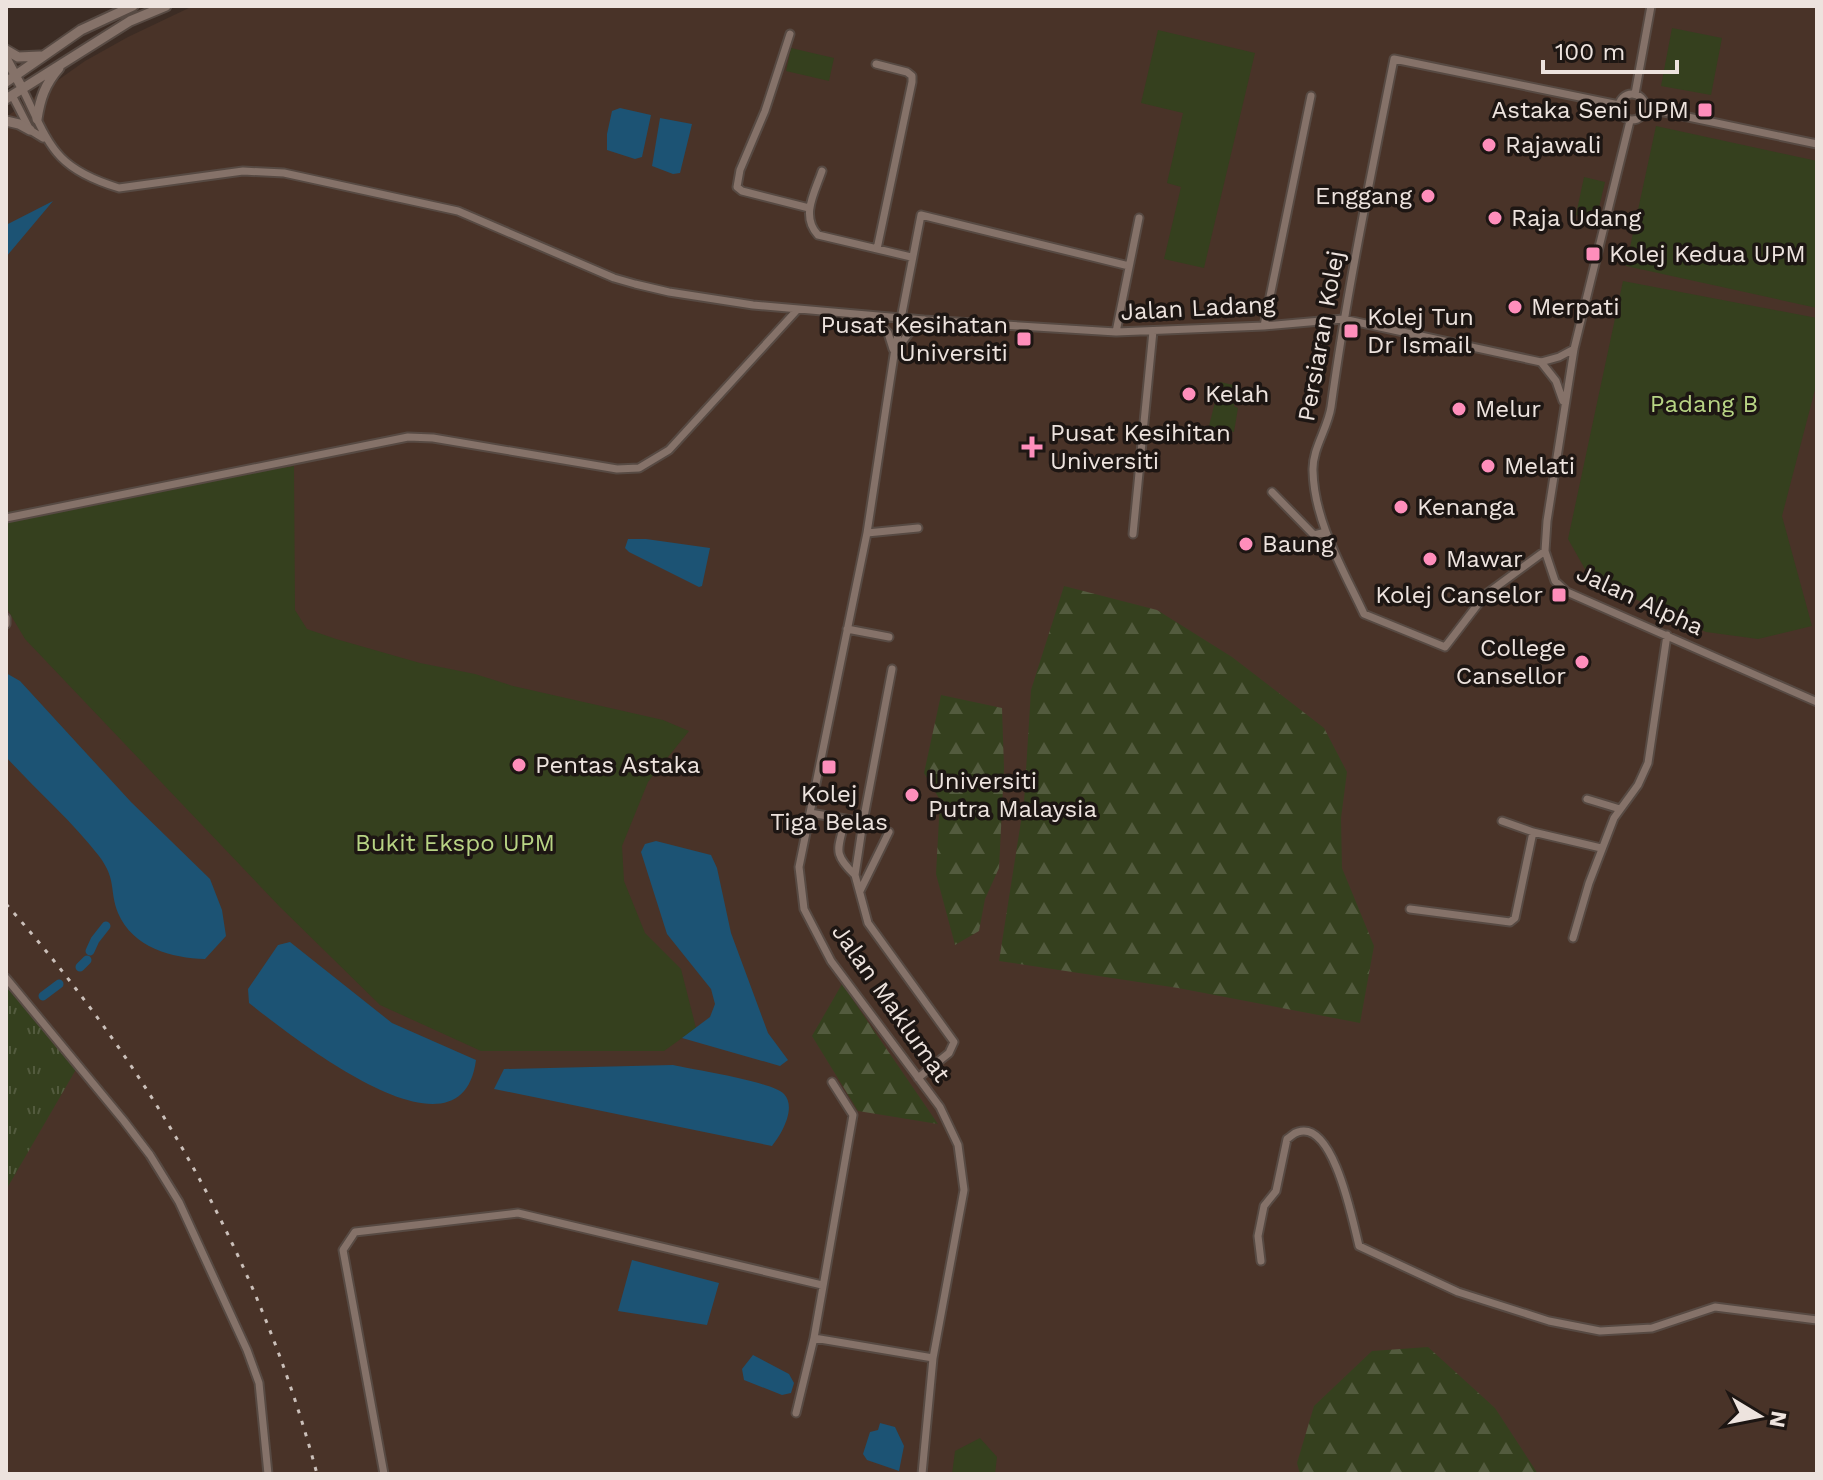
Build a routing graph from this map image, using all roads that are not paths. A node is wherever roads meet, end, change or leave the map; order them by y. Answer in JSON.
{"nodes":[{"id":1,"x":133,"y":6,"type":"edge"},
{"id":2,"x":166,"y":6,"type":"edge"},
{"id":3,"x":1651,"y":6,"type":"edge"},
{"id":4,"x":790,"y":34,"type":"dead end"},
{"id":5,"x":6,"y":50,"type":"edge"},
{"id":6,"x":40,"y":56,"type":"junction"},
{"id":7,"x":69,"y":57,"type":"junction"},
{"id":8,"x":6,"y":58,"type":"edge"},
{"id":9,"x":876,"y":64,"type":"dead end"},
{"id":10,"x":9,"y":81,"type":"edge"},
{"id":11,"x":22,"y":88,"type":"junction"},
{"id":12,"x":1635,"y":94,"type":"junction"},
{"id":13,"x":1311,"y":96,"type":"dead end"},
{"id":14,"x":9,"y":97,"type":"edge"},
{"id":15,"x":1619,"y":105,"type":"junction"},
{"id":16,"x":1645,"y":108,"type":"junction"},
{"id":17,"x":37,"y":119,"type":"junction"},
{"id":18,"x":6,"y":121,"type":"edge"},
{"id":19,"x":1630,"y":121,"type":"junction"},
{"id":20,"x":30,"y":130,"type":"junction"},
{"id":21,"x":45,"y":139,"type":"junction"},
{"id":22,"x":1817,"y":144,"type":"edge"},
{"id":23,"x":822,"y":171,"type":"dead end"},
{"id":24,"x":809,"y":208,"type":"junction"},
{"id":25,"x":1139,"y":218,"type":"dead end"},
{"id":26,"x":877,"y":249,"type":"junction"},
{"id":27,"x":911,"y":257,"type":"junction"},
{"id":28,"x":1129,"y":266,"type":"junction"},
{"id":29,"x":797,"y":310,"type":"junction"},
{"id":30,"x":872,"y":316,"type":"junction"},
{"id":31,"x":901,"y":318,"type":"junction"},
{"id":32,"x":1343,"y":319,"type":"junction"},
{"id":33,"x":924,"y":320,"type":"junction"},
{"id":34,"x":1264,"y":326,"type":"junction"},
{"id":35,"x":1153,"y":331,"type":"junction"},
{"id":36,"x":1116,"y":332,"type":"junction"},
{"id":37,"x":1574,"y":349,"type":"junction"},
{"id":38,"x":894,"y":355,"type":"junction"},
{"id":39,"x":1541,"y":362,"type":"junction"},
{"id":40,"x":1564,"y":402,"type":"junction"},
{"id":41,"x":1272,"y":492,"type":"dead end"},
{"id":42,"x":6,"y":518,"type":"edge"},
{"id":43,"x":918,"y":528,"type":"dead end"},
{"id":44,"x":1326,"y":532,"type":"junction"},
{"id":45,"x":867,"y":533,"type":"junction"},
{"id":46,"x":1133,"y":534,"type":"dead end"},
{"id":47,"x":1545,"y":551,"type":"junction"},
{"id":48,"x":847,"y":629,"type":"junction"},
{"id":49,"x":1667,"y":635,"type":"junction"},
{"id":50,"x":889,"y":637,"type":"dead end"},
{"id":51,"x":892,"y":669,"type":"dead end"},
{"id":52,"x":1817,"y":702,"type":"edge"},
{"id":53,"x":1587,"y":799,"type":"dead end"},
{"id":54,"x":1620,"y":809,"type":"junction"},
{"id":55,"x":810,"y":813,"type":"junction"},
{"id":56,"x":845,"y":819,"type":"junction"},
{"id":57,"x":1502,"y":821,"type":"dead end"},
{"id":58,"x":863,"y":822,"type":"junction"},
{"id":59,"x":889,"y":832,"type":"dead end"},
{"id":60,"x":1533,"y":832,"type":"junction"},
{"id":61,"x":1601,"y":848,"type":"junction"},
{"id":62,"x":855,"y":875,"type":"junction"},
{"id":63,"x":860,"y":892,"type":"junction"},
{"id":64,"x":1410,"y":909,"type":"dead end"},
{"id":65,"x":1573,"y":938,"type":"dead end"},
{"id":66,"x":8,"y":983,"type":"edge"},
{"id":67,"x":918,"y":1078,"type":"junction"},
{"id":68,"x":832,"y":1082,"type":"dead end"},
{"id":69,"x":1261,"y":1261,"type":"dead end"},
{"id":70,"x":822,"y":1285,"type":"junction"},
{"id":71,"x":1817,"y":1320,"type":"edge"},
{"id":72,"x":814,"y":1338,"type":"junction"},
{"id":73,"x":933,"y":1358,"type":"junction"},
{"id":74,"x":796,"y":1413,"type":"dead end"},
{"id":75,"x":268,"y":1474,"type":"edge"},
{"id":76,"x":384,"y":1474,"type":"edge"},
{"id":77,"x":922,"y":1474,"type":"edge"}],
"edges":[{"from":1,"to":6,"type":"street"},
{"from":2,"to":7,"type":"street"},
{"from":3,"to":12,"type":"street"},
{"from":4,"to":24,"type":"street"},
{"from":5,"to":6,"type":"street"},
{"from":6,"to":10,"type":"street"},
{"from":7,"to":11,"type":"street"},
{"from":7,"to":17,"type":"street"},
{"from":8,"to":10,"type":"street"},
{"from":9,"to":26,"type":"street"},
{"from":10,"to":11,"type":"street"},
{"from":10,"to":14,"type":"street"},
{"from":11,"to":14,"type":"street"},
{"from":11,"to":17,"type":"street"},
{"from":12,"to":15,"type":"street"},
{"from":12,"to":16,"type":"street"},
{"from":13,"to":34,"type":"street"},
{"from":14,"to":20,"type":"street"},
{"from":15,"to":19,"type":"street"},
{"from":15,"to":32,"type":"street","name":"Persiaran Kolej"},
{"from":16,"to":19,"type":"street"},
{"from":16,"to":22,"type":"street"},
{"from":17,"to":21,"type":"street"},
{"from":18,"to":20,"type":"street"},
{"from":19,"to":37,"type":"street"},
{"from":20,"to":21,"type":"street"},
{"from":21,"to":29,"type":"street","name":"Jalan Ladang"},
{"from":23,"to":24,"type":"street"},
{"from":24,"to":26,"type":"street"},
{"from":25,"to":28,"type":"street"},
{"from":26,"to":27,"type":"street"},
{"from":27,"to":28,"type":"street","name":"Jalan Maklumat"},
{"from":27,"to":31,"type":"street","name":"Jalan Maklumat"},
{"from":28,"to":36,"type":"street"},
{"from":29,"to":30,"type":"street","name":"Jalan Ladang"},
{"from":29,"to":42,"type":"street"},
{"from":30,"to":31,"type":"street","name":"Jalan Ladang"},
{"from":30,"to":38,"type":"street"},
{"from":31,"to":33,"type":"street","name":"Jalan Ladang"},
{"from":31,"to":38,"type":"street","name":"Jalan Maklumat"},
{"from":32,"to":34,"type":"street","name":"Jalan Ladang"},
{"from":32,"to":39,"type":"street","name":"Jalan Ladang"},
{"from":32,"to":44,"type":"street","name":"Persiaran Kolej"},
{"from":33,"to":36,"type":"street","name":"Jalan Ladang"},
{"from":33,"to":38,"type":"street"},
{"from":34,"to":35,"type":"street","name":"Jalan Ladang"},
{"from":35,"to":36,"type":"street","name":"Jalan Ladang"},
{"from":35,"to":46,"type":"street"},
{"from":37,"to":39,"type":"street"},
{"from":37,"to":40,"type":"street"},
{"from":38,"to":45,"type":"street","name":"Jalan Maklumat"},
{"from":39,"to":40,"type":"street"},
{"from":40,"to":47,"type":"street"},
{"from":41,"to":44,"type":"street"},
{"from":43,"to":45,"type":"street"},
{"from":44,"to":47,"type":"street","name":"Persiaran Kolej"},
{"from":45,"to":48,"type":"street","name":"Jalan Maklumat"},
{"from":47,"to":49,"type":"street","name":"Jalan Alpha"},
{"from":48,"to":50,"type":"street"},
{"from":48,"to":55,"type":"street","name":"Jalan Maklumat"},
{"from":49,"to":52,"type":"street","name":"Jalan Alpha"},
{"from":49,"to":54,"type":"street"},
{"from":51,"to":58,"type":"street"},
{"from":53,"to":54,"type":"street"},
{"from":54,"to":61,"type":"street"},
{"from":55,"to":56,"type":"street"},
{"from":55,"to":67,"type":"street","name":"Jalan Maklumat"},
{"from":56,"to":58,"type":"street"},
{"from":56,"to":62,"type":"street"},
{"from":57,"to":60,"type":"street"},
{"from":58,"to":62,"type":"street"},
{"from":59,"to":63,"type":"street"},
{"from":60,"to":61,"type":"street"},
{"from":60,"to":64,"type":"street"},
{"from":61,"to":65,"type":"street"},
{"from":62,"to":63,"type":"street"},
{"from":63,"to":67,"type":"street"},
{"from":66,"to":75,"type":"street"},
{"from":67,"to":73,"type":"street","name":"Jalan Maklumat"},
{"from":68,"to":70,"type":"street"},
{"from":69,"to":71,"type":"street"},
{"from":70,"to":72,"type":"street"},
{"from":70,"to":76,"type":"street"},
{"from":72,"to":73,"type":"street"},
{"from":72,"to":74,"type":"street"},
{"from":73,"to":77,"type":"street","name":"Jalan Maklumat"}]}
